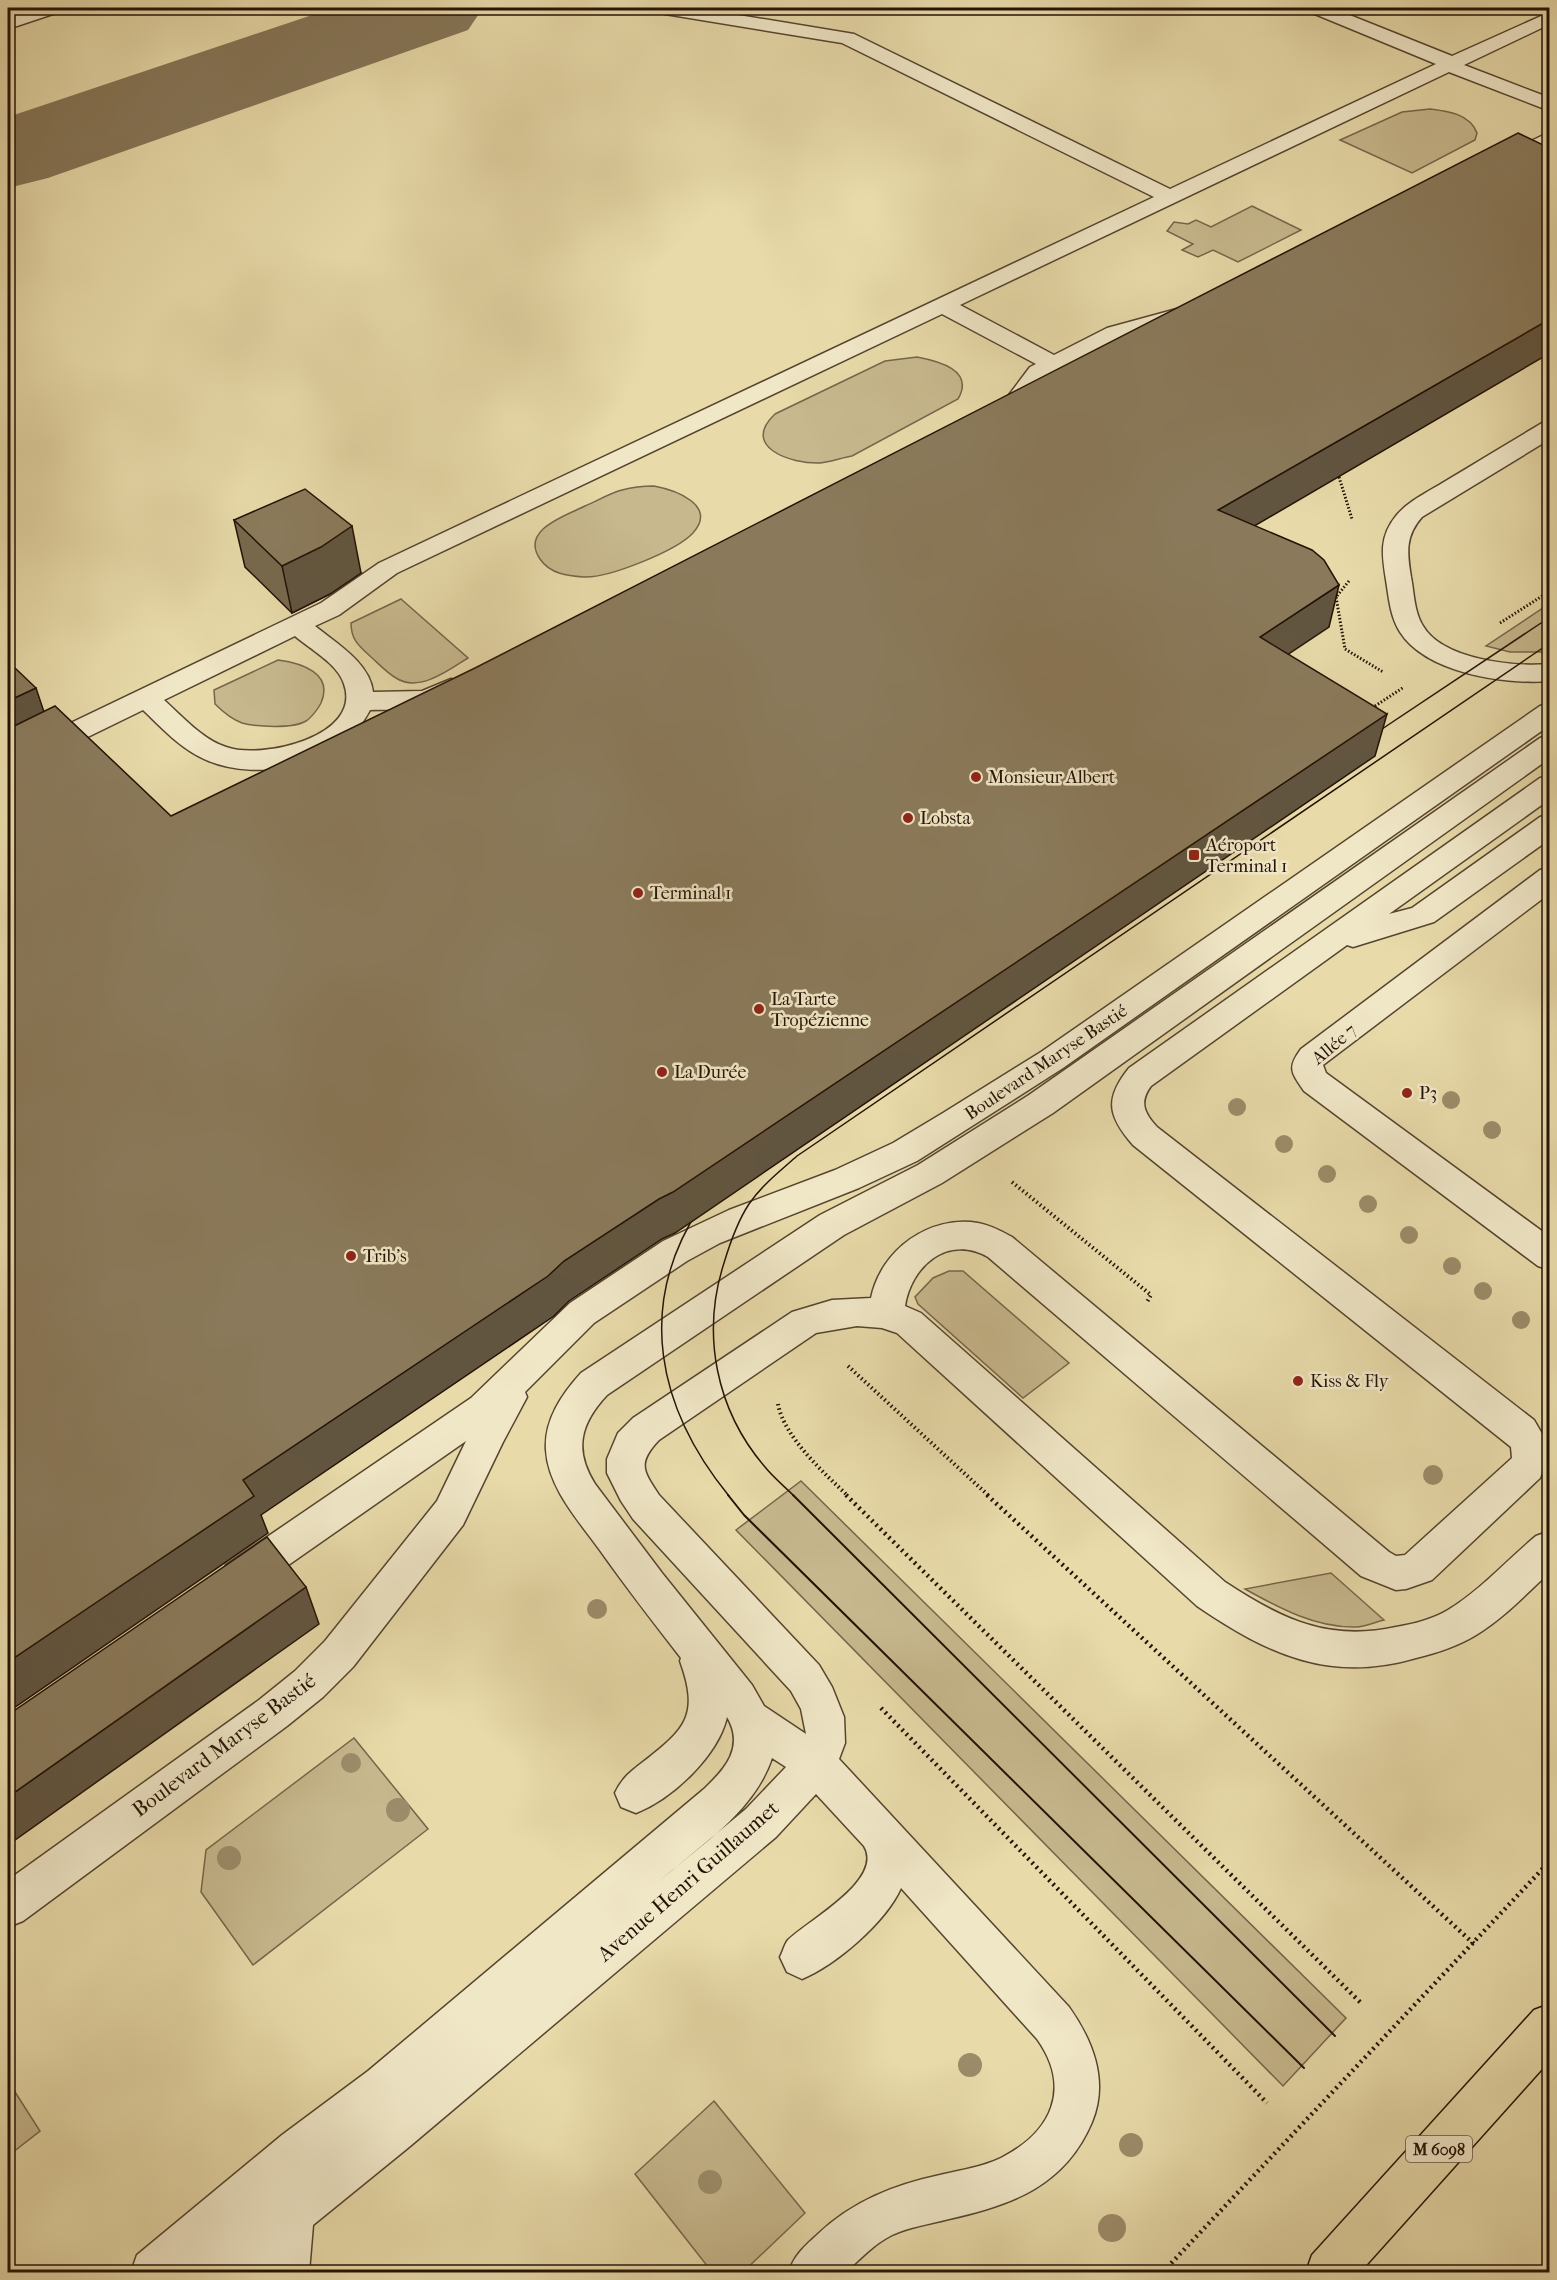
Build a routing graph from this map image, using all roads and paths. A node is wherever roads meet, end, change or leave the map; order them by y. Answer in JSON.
{"nodes":[{"id":1,"x":52,"y":8,"type":"edge"},
{"id":2,"x":665,"y":8,"type":"edge"},
{"id":3,"x":1317,"y":8,"type":"edge"},
{"id":4,"x":1550,"y":16,"type":"edge"},
{"id":5,"x":8,"y":23,"type":"edge"},
{"id":6,"x":1449,"y":64,"type":"junction"},
{"id":7,"x":1548,"y":106,"type":"edge"},
{"id":8,"x":1550,"y":138,"type":"edge"},
{"id":9,"x":1476,"y":176,"type":"edge"},
{"id":10,"x":1170,"y":197,"type":"junction"},
{"id":11,"x":943,"y":305,"type":"junction"},
{"id":12,"x":1203,"y":309,"type":"edge"},
{"id":13,"x":1053,"y":364,"type":"junction"},
{"id":14,"x":1550,"y":428,"type":"edge"},
{"id":15,"x":980,"y":431,"type":"edge"},
{"id":16,"x":1550,"y":591,"type":"edge"},
{"id":17,"x":297,"y":625,"type":"junction"},
{"id":18,"x":1449,"y":657,"type":"junction"},
{"id":19,"x":1550,"y":672,"type":"edge"},
{"id":20,"x":469,"y":678,"type":"edge"},
{"id":21,"x":146,"y":698,"type":"junction"},
{"id":22,"x":360,"y":701,"type":"junction"},
{"id":23,"x":1366,"y":712,"type":"edge"},
{"id":24,"x":1550,"y":712,"type":"edge"},
{"id":25,"x":1550,"y":744,"type":"edge"},
{"id":26,"x":8,"y":764,"type":"edge"},
{"id":27,"x":1550,"y":785,"type":"edge"},
{"id":28,"x":1550,"y":824,"type":"edge"},
{"id":29,"x":1550,"y":877,"type":"edge"},
{"id":30,"x":1328,"y":944,"type":"junction"},
{"id":31,"x":1550,"y":1256,"type":"edge"},
{"id":32,"x":886,"y":1312,"type":"junction"},
{"id":33,"x":848,"y":1366,"type":"dead end"},
{"id":34,"x":524,"y":1372,"type":"junction"},
{"id":35,"x":777,"y":1400,"type":"dead end"},
{"id":36,"x":1538,"y":1456,"type":"edge"},
{"id":37,"x":1550,"y":1548,"type":"edge"},
{"id":38,"x":215,"y":1595,"type":"edge"},
{"id":39,"x":687,"y":1635,"type":"junction"},
{"id":40,"x":876,"y":1704,"type":"dead end"},
{"id":41,"x":749,"y":1719,"type":"junction"},
{"id":42,"x":815,"y":1763,"type":"junction"},
{"id":43,"x":636,"y":1793,"type":"dead end"},
{"id":44,"x":879,"y":1832,"type":"junction"},
{"id":45,"x":1550,"y":1861,"type":"edge"},
{"id":46,"x":8,"y":1906,"type":"edge"},
{"id":47,"x":1474,"y":1944,"type":"junction"},
{"id":48,"x":802,"y":1957,"type":"dead end"},
{"id":49,"x":1361,"y":2003,"type":"dead end"},
{"id":50,"x":1550,"y":2026,"type":"edge"},
{"id":51,"x":1267,"y":2103,"type":"dead end"},
{"id":52,"x":290,"y":2211,"type":"junction"},
{"id":53,"x":154,"y":2272,"type":"edge"},
{"id":54,"x":216,"y":2272,"type":"edge"},
{"id":55,"x":286,"y":2272,"type":"edge"},
{"id":56,"x":812,"y":2272,"type":"edge"},
{"id":57,"x":1163,"y":2272,"type":"edge"},
{"id":58,"x":1329,"y":2272,"type":"edge"}],
"edges":[{"from":1,"to":5,"type":"street"},
{"from":2,"to":10,"type":"street"},
{"from":3,"to":6,"type":"street"},
{"from":4,"to":6,"type":"street"},
{"from":6,"to":7,"type":"street"},
{"from":6,"to":10,"type":"street"},
{"from":8,"to":9,"type":"street"},
{"from":10,"to":11,"type":"street"},
{"from":11,"to":13,"type":"street"},
{"from":11,"to":17,"type":"street"},
{"from":12,"to":13,"type":"street"},
{"from":13,"to":15,"type":"street"},
{"from":14,"to":18,"type":"street"},
{"from":16,"to":18,"type":"path"},
{"from":17,"to":21,"type":"street"},
{"from":17,"to":22,"type":"street"},
{"from":18,"to":19,"type":"street"},
{"from":18,"to":23,"type":"path"},
{"from":20,"to":22,"type":"street"},
{"from":21,"to":22,"type":"street"},
{"from":21,"to":26,"type":"street"},
{"from":24,"to":34,"type":"street","name":"Boulevard Maryse Bastié"},
{"from":25,"to":39,"type":"street"},
{"from":27,"to":30,"type":"street"},
{"from":28,"to":30,"type":"street"},
{"from":29,"to":31,"type":"street","name":"Allée 7"},
{"from":30,"to":36,"type":"street"},
{"from":32,"to":36,"type":"street"},
{"from":32,"to":37,"type":"street"},
{"from":32,"to":42,"type":"street","name":"Avenue Henri Guillaumet"},
{"from":33,"to":47,"type":"path"},
{"from":34,"to":38,"type":"street","name":"Boulevard Maryse Bastié"},
{"from":34,"to":46,"type":"street","name":"Boulevard Maryse Bastié"},
{"from":35,"to":49,"type":"path"},
{"from":39,"to":41,"type":"street"},
{"from":39,"to":43,"type":"street"},
{"from":40,"to":51,"type":"path"},
{"from":41,"to":42,"type":"street"},
{"from":41,"to":53,"type":"street"},
{"from":42,"to":44,"type":"street"},
{"from":42,"to":52,"type":"street","name":"Avenue Henri Guillaumet"},
{"from":44,"to":48,"type":"street"},
{"from":44,"to":56,"type":"street"},
{"from":45,"to":47,"type":"path"},
{"from":47,"to":57,"type":"path"},
{"from":50,"to":58,"type":"main road","number":"M 6098"},
{"from":52,"to":54,"type":"street","name":"Avenue Henri Guillaumet"},
{"from":52,"to":55,"type":"street"}]}
